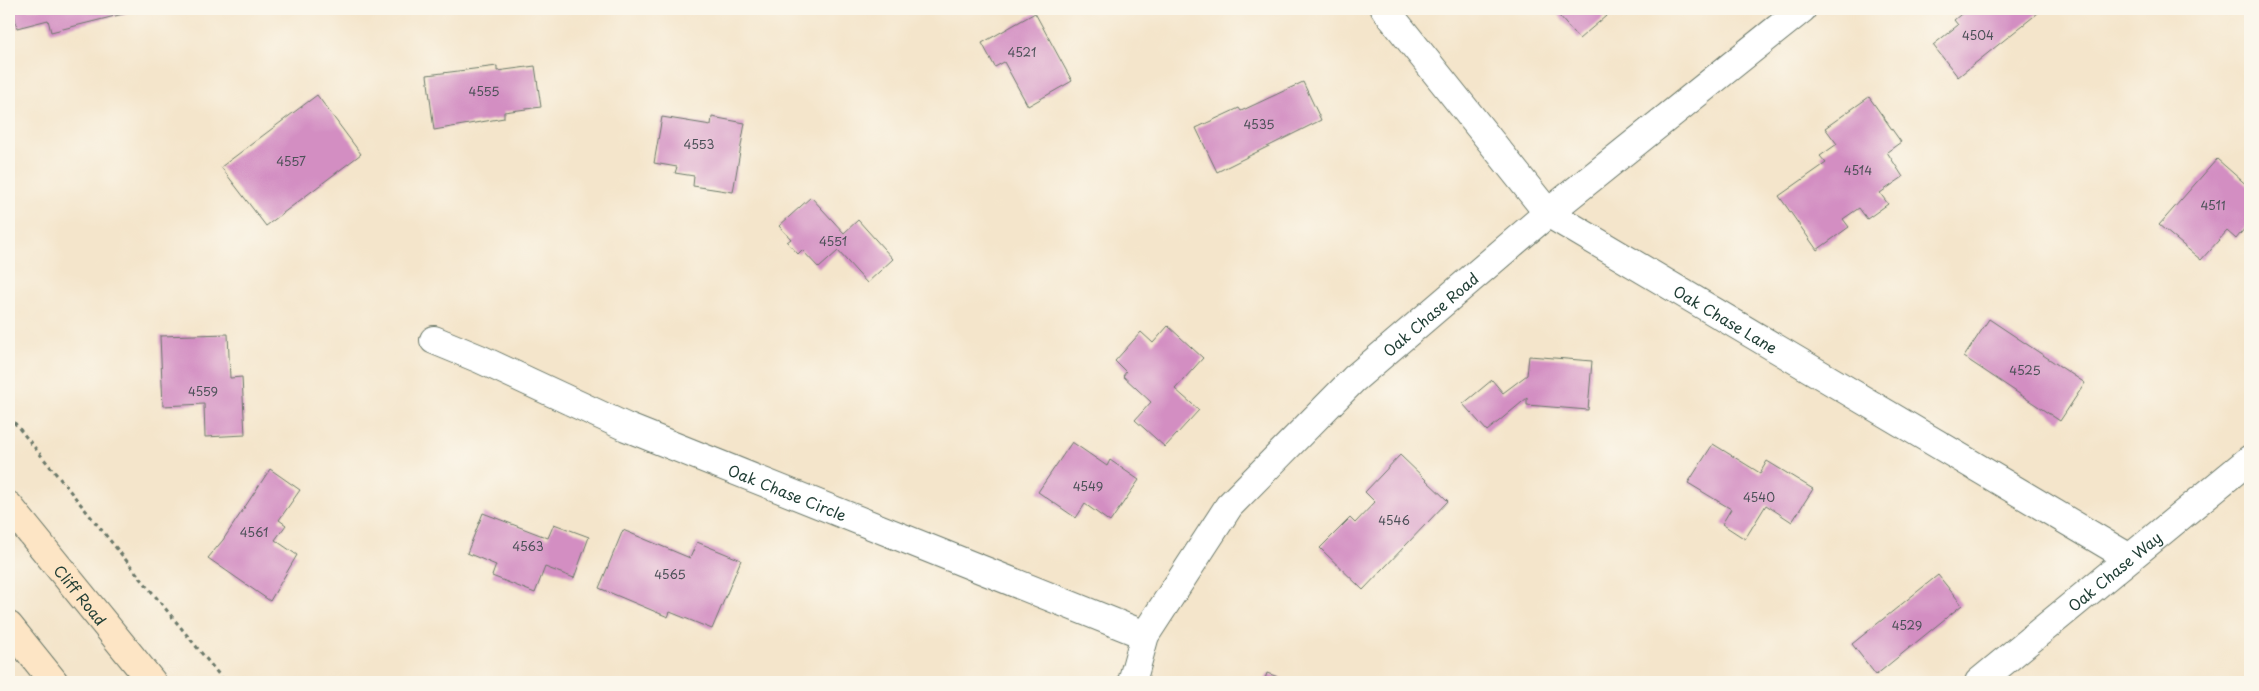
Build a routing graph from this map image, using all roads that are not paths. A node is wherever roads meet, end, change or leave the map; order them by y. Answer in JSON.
{"nodes":[{"id":1,"x":1385,"y":9,"type":"edge"},
{"id":2,"x":1802,"y":9,"type":"edge"},
{"id":3,"x":1548,"y":213,"type":"junction"},
{"id":4,"x":434,"y":340,"type":"dead end"},
{"id":5,"x":2250,"y":459,"type":"edge"},
{"id":6,"x":9,"y":506,"type":"edge"},
{"id":7,"x":2128,"y":557,"type":"junction"},
{"id":8,"x":9,"y":626,"type":"edge"},
{"id":9,"x":1145,"y":635,"type":"junction"},
{"id":10,"x":54,"y":682,"type":"edge"},
{"id":11,"x":152,"y":682,"type":"edge"},
{"id":12,"x":1132,"y":682,"type":"edge"},
{"id":13,"x":1979,"y":682,"type":"edge"}],
"edges":[{"from":1,"to":3,"type":"street","name":"Oak Chase Lane"},
{"from":2,"to":3,"type":"street","name":"Oak Chase Road"},
{"from":3,"to":7,"type":"street","name":"Oak Chase Lane"},
{"from":3,"to":9,"type":"street","name":"Oak Chase Road"},
{"from":4,"to":9,"type":"street","name":"Oak Chase Circle"},
{"from":5,"to":7,"type":"street","name":"Oak Chase Way"},
{"from":6,"to":11,"type":"main road","name":"Cliff Road"},
{"from":7,"to":13,"type":"street","name":"Oak Chase Way"},
{"from":8,"to":10,"type":"main road"},
{"from":9,"to":12,"type":"street","name":"Oak Chase Road"}]}
